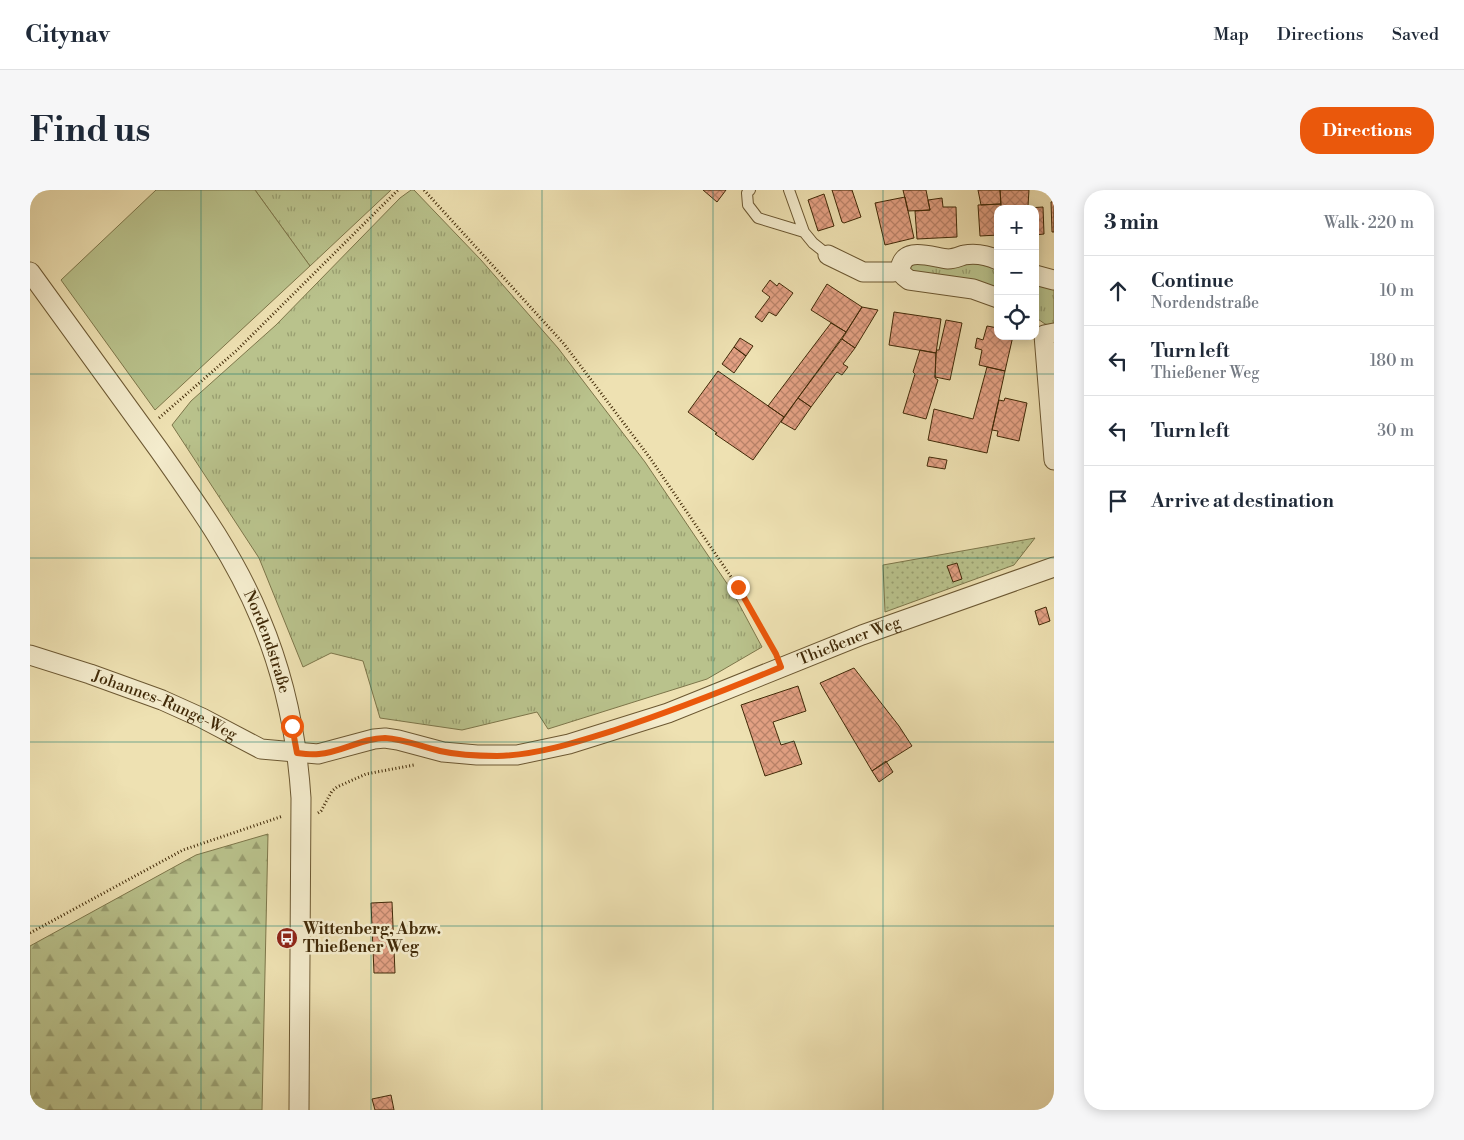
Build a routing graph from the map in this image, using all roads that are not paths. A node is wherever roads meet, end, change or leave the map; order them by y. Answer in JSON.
{"nodes":[{"id":1,"x":750,"y":190,"type":"edge"},
{"id":2,"x":789,"y":190,"type":"edge"},
{"id":3,"x":804,"y":232,"type":"junction"},
{"id":4,"x":828,"y":255,"type":"joint"},
{"id":5,"x":994,"y":259,"type":"edge"},
{"id":6,"x":900,"y":271,"type":"junction"},
{"id":7,"x":30,"y":272,"type":"edge"},
{"id":8,"x":1039,"y":276,"type":"edge"},
{"id":9,"x":1054,"y":280,"type":"edge"},
{"id":10,"x":994,"y":297,"type":"edge"},
{"id":11,"x":1044,"y":331,"type":"edge"},
{"id":12,"x":1054,"y":460,"type":"edge"},
{"id":13,"x":1054,"y":567,"type":"edge"},
{"id":14,"x":30,"y":656,"type":"edge"},
{"id":15,"x":297,"y":753,"type":"junction"},
{"id":16,"x":299,"y":1110,"type":"edge"}],
"edges":[{"from":1,"to":3,"type":"lane"},
{"from":2,"to":3,"type":"lane"},
{"from":3,"to":4,"type":"lane"},
{"from":4,"to":6,"type":"street"},
{"from":5,"to":6,"type":"street"},
{"from":6,"to":10,"type":"street"},
{"from":7,"to":15,"type":"street","name":"Nordendstraße"},
{"from":8,"to":9,"type":"street"},
{"from":11,"to":12,"type":"street"},
{"from":13,"to":15,"type":"street","name":"Thießener Weg"},
{"from":14,"to":15,"type":"street","name":"Johannes-Runge-Weg"},
{"from":15,"to":16,"type":"street","name":"Nordendstraße"}]}
